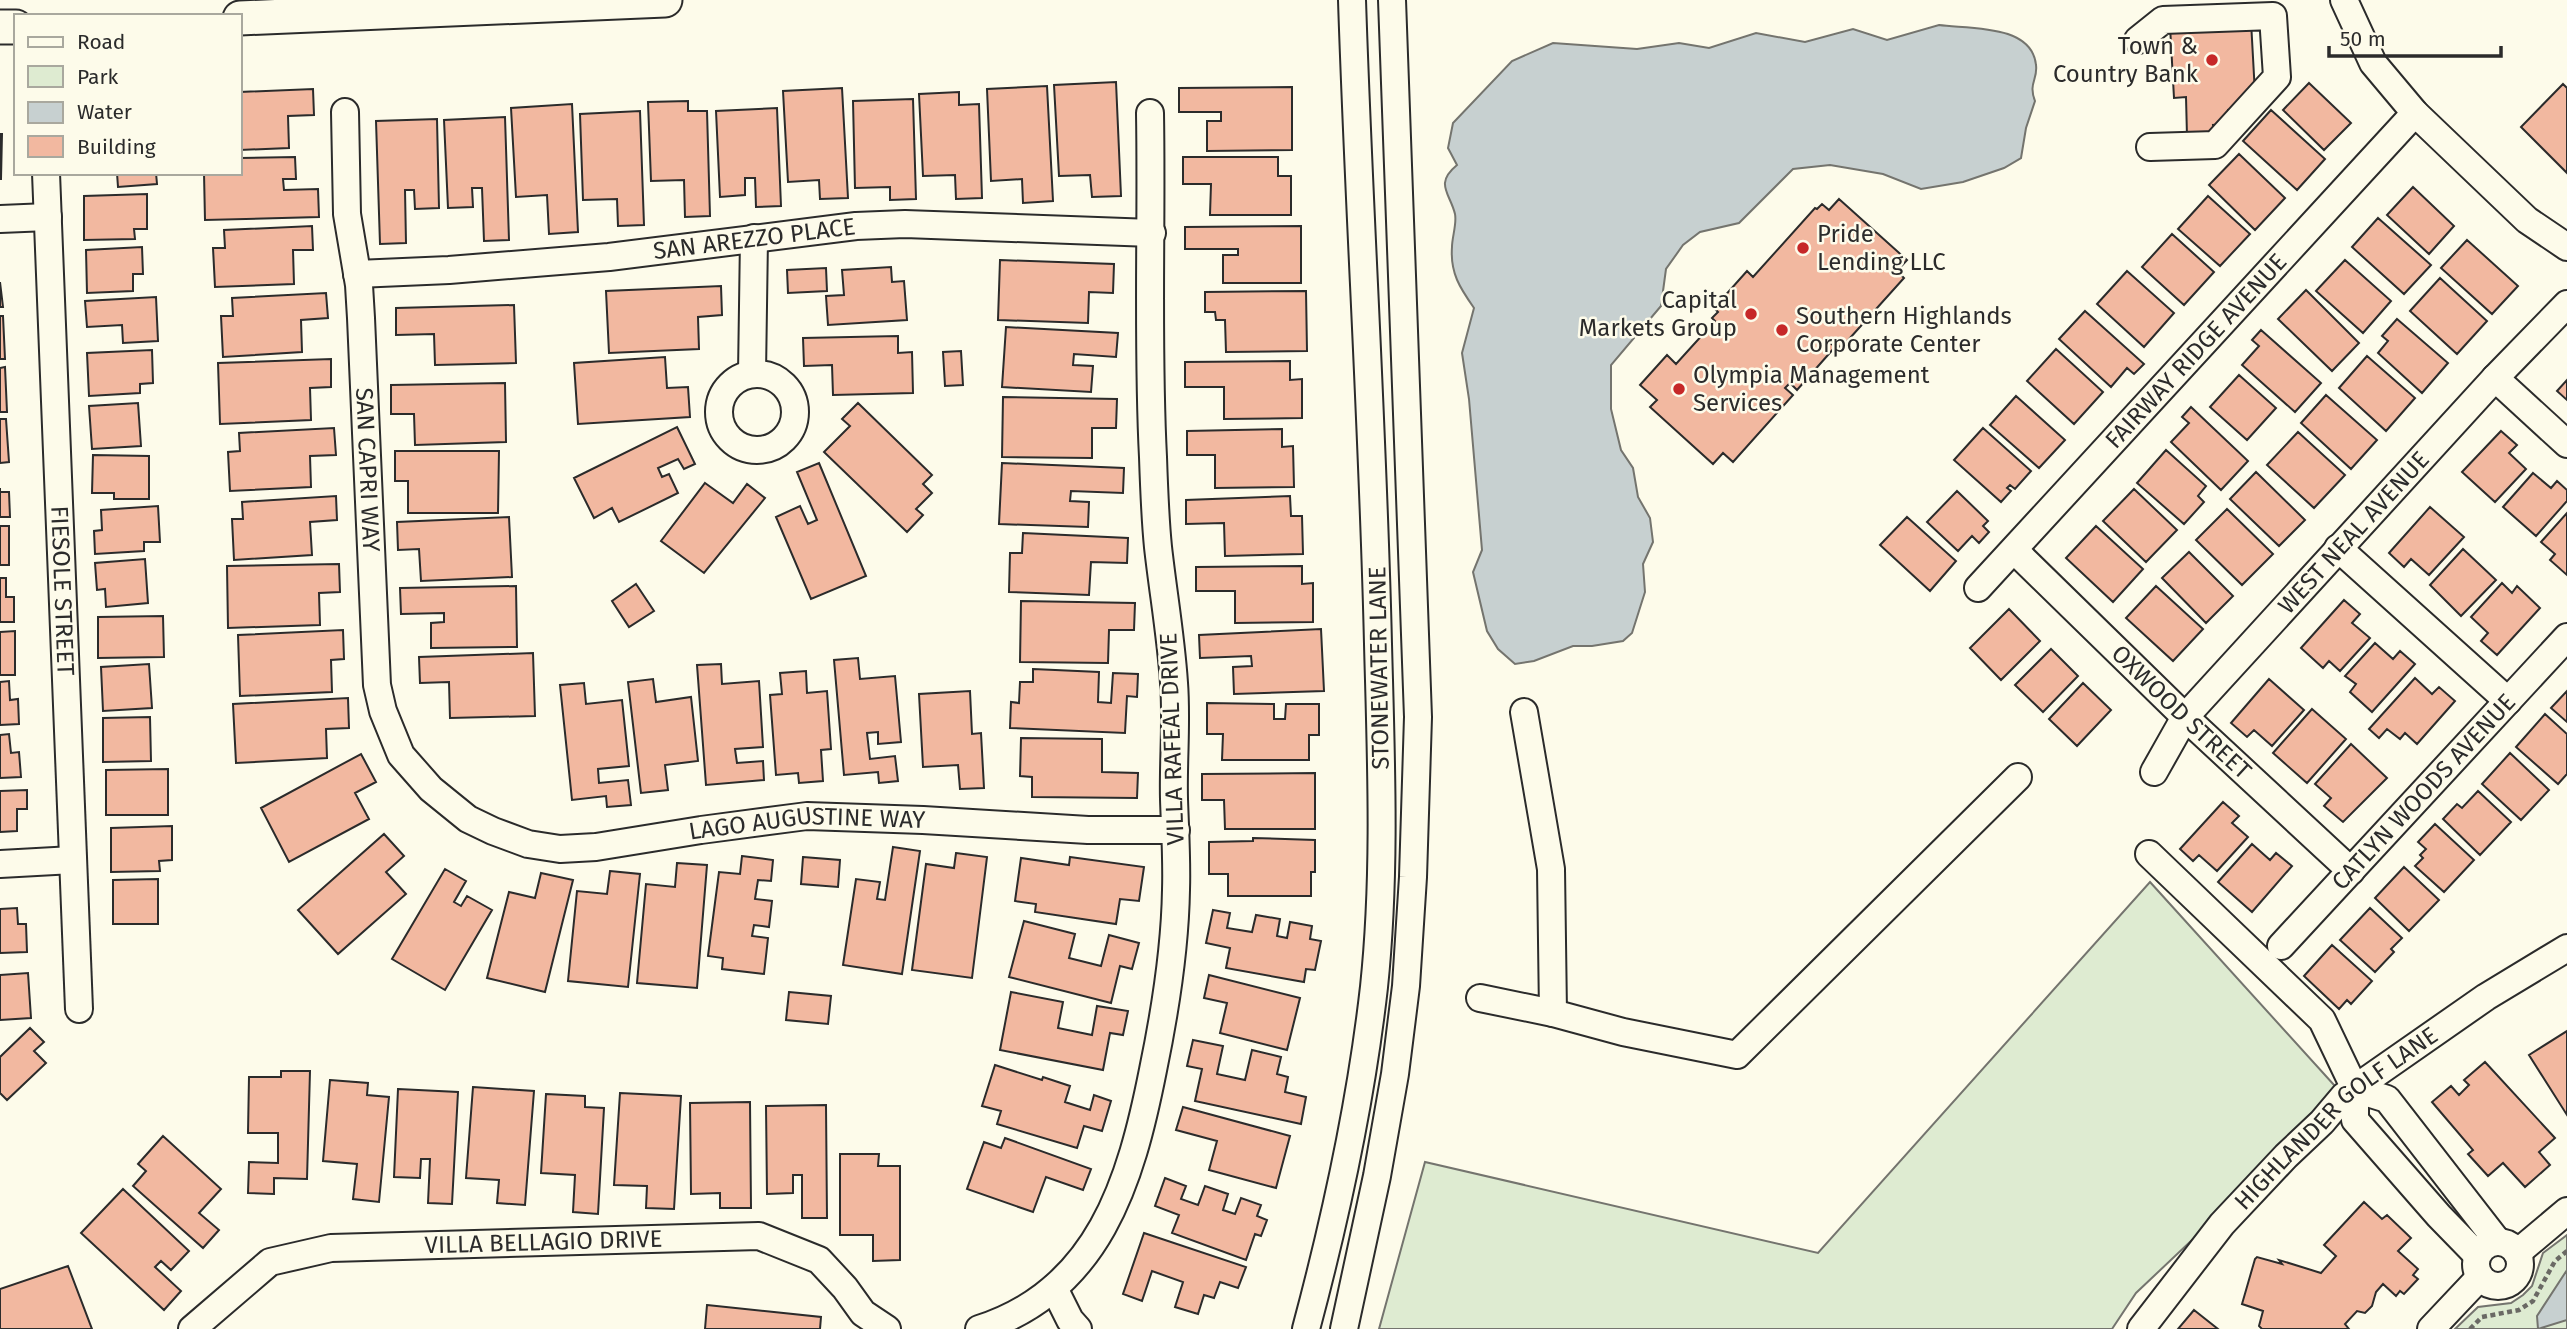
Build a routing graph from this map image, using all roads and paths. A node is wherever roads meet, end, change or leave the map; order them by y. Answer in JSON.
{"nodes":[{"id":1,"x":665,"y":0,"type":"edge"},
{"id":2,"x":1352,"y":0,"type":"edge"},
{"id":3,"x":1392,"y":0,"type":"edge"},
{"id":4,"x":2344,"y":0,"type":"edge"},
{"id":5,"x":242,"y":18,"type":"edge"},
{"id":6,"x":2137,"y":40,"type":"dead end"},
{"id":7,"x":345,"y":112,"type":"dead end"},
{"id":8,"x":1150,"y":113,"type":"dead end"},
{"id":9,"x":2415,"y":113,"type":"junction"},
{"id":10,"x":2150,"y":147,"type":"dead end"},
{"id":11,"x":46,"y":175,"type":"edge"},
{"id":12,"x":48,"y":217,"type":"junction"},
{"id":13,"x":0,"y":219,"type":"edge"},
{"id":14,"x":1152,"y":233,"type":"junction"},
{"id":15,"x":754,"y":238,"type":"junction"},
{"id":16,"x":2567,"y":247,"type":"edge"},
{"id":17,"x":357,"y":274,"type":"junction"},
{"id":18,"x":2567,"y":303,"type":"edge"},
{"id":19,"x":752,"y":374,"type":"dead end"},
{"id":20,"x":2495,"y":378,"type":"junction"},
{"id":21,"x":2567,"y":444,"type":"edge"},
{"id":22,"x":2338,"y":548,"type":"junction"},
{"id":23,"x":2014,"y":550,"type":"junction"},
{"id":24,"x":1978,"y":588,"type":"dead end"},
{"id":25,"x":2567,"y":637,"type":"edge"},
{"id":26,"x":2508,"y":701,"type":"junction"},
{"id":27,"x":1524,"y":712,"type":"dead end"},
{"id":28,"x":1418,"y":717,"type":"junction"},
{"id":29,"x":2185,"y":717,"type":"junction"},
{"id":30,"x":1380,"y":718,"type":"junction"},
{"id":31,"x":2154,"y":772,"type":"dead end"},
{"id":32,"x":2018,"y":777,"type":"dead end"},
{"id":33,"x":450,"y":805,"type":"joint"},
{"id":34,"x":1176,"y":830,"type":"junction"},
{"id":35,"x":2149,"y":854,"type":"dead end"},
{"id":36,"x":73,"y":860,"type":"junction"},
{"id":37,"x":0,"y":864,"type":"edge"},
{"id":38,"x":2351,"y":871,"type":"junction"},
{"id":39,"x":2281,"y":946,"type":"dead end"},
{"id":40,"x":2567,"y":948,"type":"edge"},
{"id":41,"x":1480,"y":998,"type":"dead end"},
{"id":42,"x":79,"y":1009,"type":"dead end"},
{"id":43,"x":1553,"y":1013,"type":"junction"},
{"id":44,"x":2355,"y":1089,"type":"junction"},
{"id":45,"x":2449,"y":1179,"type":"junction"},
{"id":46,"x":2425,"y":1199,"type":"junction"},
{"id":47,"x":2567,"y":1211,"type":"edge"},
{"id":48,"x":2567,"y":1251,"type":"edge"},
{"id":49,"x":2493,"y":1257,"type":"junction"},
{"id":50,"x":1054,"y":1288,"type":"junction"},
{"id":51,"x":1019,"y":1322,"type":"edge"},
{"id":52,"x":192,"y":1329,"type":"edge"},
{"id":53,"x":887,"y":1329,"type":"edge"},
{"id":54,"x":979,"y":1329,"type":"edge"},
{"id":55,"x":1078,"y":1329,"type":"edge"},
{"id":56,"x":1306,"y":1329,"type":"edge"},
{"id":57,"x":1344,"y":1329,"type":"edge"},
{"id":58,"x":2141,"y":1329,"type":"edge"},
{"id":59,"x":2431,"y":1329,"type":"edge"},
{"id":60,"x":2470,"y":1329,"type":"edge"}],
"edges":[{"from":1,"to":5,"type":"main road"},
{"from":2,"to":30,"type":"street","name":"STONEWATER LANE"},
{"from":3,"to":28,"type":"street","name":"STONEWATER LANE"},
{"from":4,"to":9,"type":"street"},
{"from":6,"to":10,"type":"street"},
{"from":7,"to":17,"type":"street","name":"SAN CAPRI WAY"},
{"from":8,"to":14,"type":"street","name":"VILLA RAFEAL DRIVE"},
{"from":9,"to":16,"type":"street"},
{"from":9,"to":23,"type":"street","name":"FAIRWAY RIDGE AVENUE"},
{"from":11,"to":12,"type":"street","name":"FIESOLE STREET"},
{"from":12,"to":13,"type":"street"},
{"from":12,"to":36,"type":"street","name":"FIESOLE STREET"},
{"from":14,"to":15,"type":"street","name":"SAN AREZZO PLACE"},
{"from":14,"to":34,"type":"street","name":"VILLA RAFEAL DRIVE"},
{"from":15,"to":17,"type":"street","name":"SAN AREZZO PLACE"},
{"from":15,"to":19,"type":"street"},
{"from":17,"to":33,"type":"street","name":"SAN CAPRI WAY"},
{"from":18,"to":20,"type":"street","name":"WEST NEAL AVENUE"},
{"from":20,"to":21,"type":"street"},
{"from":20,"to":22,"type":"street","name":"WEST NEAL AVENUE"},
{"from":22,"to":26,"type":"street"},
{"from":22,"to":29,"type":"street","name":"WEST NEAL AVENUE"},
{"from":23,"to":24,"type":"street","name":"FAIRWAY RIDGE AVENUE"},
{"from":23,"to":29,"type":"street","name":"OXWOOD STREET"},
{"from":25,"to":26,"type":"street","name":"CATLYN WOODS AVENUE"},
{"from":26,"to":38,"type":"street","name":"CATLYN WOODS AVENUE"},
{"from":27,"to":43,"type":"street"},
{"from":28,"to":30,"type":"street"},
{"from":28,"to":57,"type":"street","name":"STONEWATER LANE"},
{"from":29,"to":31,"type":"street","name":"WEST NEAL AVENUE"},
{"from":29,"to":38,"type":"street","name":"OXWOOD STREET"},
{"from":30,"to":56,"type":"street","name":"STONEWATER LANE"},
{"from":32,"to":43,"type":"street"},
{"from":33,"to":34,"type":"street","name":"LAGO AUGUSTINE WAY"},
{"from":34,"to":50,"type":"street","name":"VILLA RAFEAL DRIVE"},
{"from":35,"to":44,"type":"street"},
{"from":36,"to":37,"type":"street"},
{"from":36,"to":42,"type":"street","name":"FIESOLE STREET"},
{"from":38,"to":39,"type":"street","name":"CATLYN WOODS AVENUE"},
{"from":40,"to":44,"type":"street","name":"HIGHLANDER GOLF LANE"},
{"from":41,"to":43,"type":"street"},
{"from":44,"to":45,"type":"street"},
{"from":44,"to":46,"type":"street"},
{"from":44,"to":58,"type":"street","name":"HIGHLANDER GOLF LANE"},
{"from":45,"to":46,"type":"street"},
{"from":45,"to":49,"type":"street"},
{"from":46,"to":49,"type":"street"},
{"from":47,"to":49,"type":"street"},
{"from":48,"to":60,"type":"path"},
{"from":49,"to":59,"type":"street"},
{"from":50,"to":51,"type":"street","name":"VILLA RAFEAL DRIVE"},
{"from":50,"to":55,"type":"street"},
{"from":51,"to":54,"type":"street"},
{"from":52,"to":53,"type":"street","name":"VILLA BELLAGIO DRIVE"}]}
